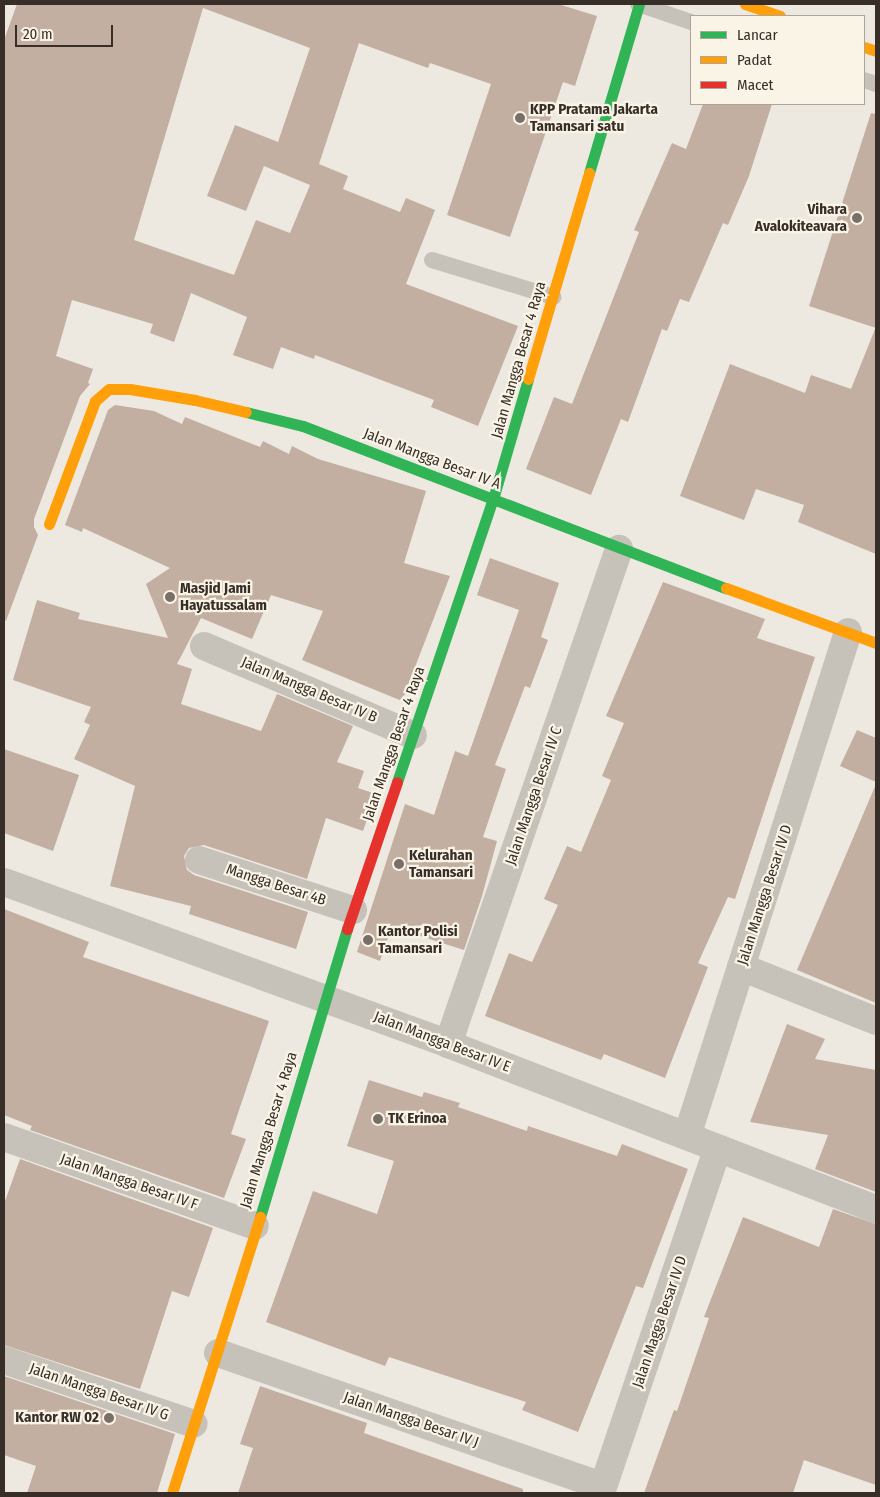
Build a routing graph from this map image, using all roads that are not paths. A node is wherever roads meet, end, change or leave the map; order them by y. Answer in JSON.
{"nodes":[{"id":1,"x":639,"y":4,"type":"edge"},
{"id":2,"x":745,"y":4,"type":"edge"},
{"id":3,"x":777,"y":15,"type":"edge"},
{"id":4,"x":690,"y":22,"type":"edge"},
{"id":5,"x":432,"y":260,"type":"dead end"},
{"id":6,"x":553,"y":297,"type":"junction"},
{"id":7,"x":494,"y":499,"type":"junction"},
{"id":8,"x":49,"y":524,"type":"dead end"},
{"id":9,"x":620,"y":549,"type":"junction"},
{"id":10,"x":876,"y":642,"type":"edge"},
{"id":11,"x":845,"y":643,"type":"junction"},
{"id":12,"x":204,"y":646,"type":"dead end"},
{"id":13,"x":413,"y":735,"type":"junction"},
{"id":14,"x":199,"y":860,"type":"dead end"},
{"id":15,"x":4,"y":882,"type":"edge"},
{"id":16,"x":353,"y":910,"type":"junction"},
{"id":17,"x":742,"y":967,"type":"junction"},
{"id":18,"x":326,"y":998,"type":"junction"},
{"id":19,"x":876,"y":1021,"type":"edge"},
{"id":20,"x":448,"y":1044,"type":"junction"},
{"id":21,"x":687,"y":1136,"type":"junction"},
{"id":22,"x":4,"y":1137,"type":"edge"},
{"id":23,"x":718,"y":1150,"type":"junction"},
{"id":24,"x":876,"y":1209,"type":"edge"},
{"id":25,"x":255,"y":1226,"type":"junction"},
{"id":26,"x":218,"y":1353,"type":"junction"},
{"id":27,"x":4,"y":1360,"type":"edge"},
{"id":28,"x":194,"y":1424,"type":"junction"},
{"id":29,"x":602,"y":1489,"type":"edge"},
{"id":30,"x":172,"y":1493,"type":"edge"}],
"edges":[{"from":1,"to":4,"type":"lane"},
{"from":1,"to":6,"type":"street","name":"Jalan Mangga Besar 4 Raya"},
{"from":2,"to":3,"type":"street"},
{"from":5,"to":6,"type":"lane"},
{"from":6,"to":7,"type":"street","name":"Jalan Mangga Besar 4 Raya"},
{"from":7,"to":8,"type":"street","name":"Jalan Mangga Besar IV A"},
{"from":7,"to":9,"type":"street","name":"Jalan Mangga Besar IV A"},
{"from":7,"to":13,"type":"street","name":"Jalan Mangga Besar 4 Raya"},
{"from":9,"to":11,"type":"street","name":"Jalan Mangga Besar IV A"},
{"from":9,"to":20,"type":"street","name":"Jalan Mangga Besar IV C"},
{"from":10,"to":11,"type":"street","name":"Jalan Mangga Besar IV A"},
{"from":11,"to":17,"type":"street","name":"Jalan Mangga Besar IV D"},
{"from":12,"to":13,"type":"street","name":"Jalan Mangga Besar IV B"},
{"from":13,"to":16,"type":"street","name":"Jalan Mangga Besar 4 Raya"},
{"from":14,"to":16,"type":"street","name":"Mangga Besar 4B"},
{"from":15,"to":18,"type":"street","name":"Jalan Mangga Besar IV E"},
{"from":16,"to":18,"type":"street","name":"Jalan Mangga Besar 4 Raya"},
{"from":17,"to":19,"type":"street"},
{"from":17,"to":21,"type":"street","name":"Jalan Mangga Besar IV D"},
{"from":18,"to":20,"type":"street","name":"Jalan Mangga Besar IV E"},
{"from":18,"to":25,"type":"street","name":"Jalan Mangga Besar 4 Raya"},
{"from":20,"to":21,"type":"street","name":"Jalan Mangga Besar IV E"},
{"from":21,"to":23,"type":"street","name":"Jalan Mangga Besar IV E"},
{"from":22,"to":25,"type":"street","name":"Jalan Mangga Besar IV F"},
{"from":23,"to":24,"type":"street","name":"Jalan Mangga Besar IV E"},
{"from":23,"to":29,"type":"street","name":"Jalan Magga Besar IV D"},
{"from":25,"to":26,"type":"street","name":"Jalan Mangga Besar 4 Raya"},
{"from":26,"to":28,"type":"street","name":"Jalan Mangga Besar 4 Raya"},
{"from":26,"to":29,"type":"street","name":"Jalan Mangga Besar IV J"},
{"from":27,"to":28,"type":"street","name":"Jalan Mangga Besar IV G"},
{"from":28,"to":30,"type":"street","name":"Jalan Mangga Besar 4 Raya"}]}
